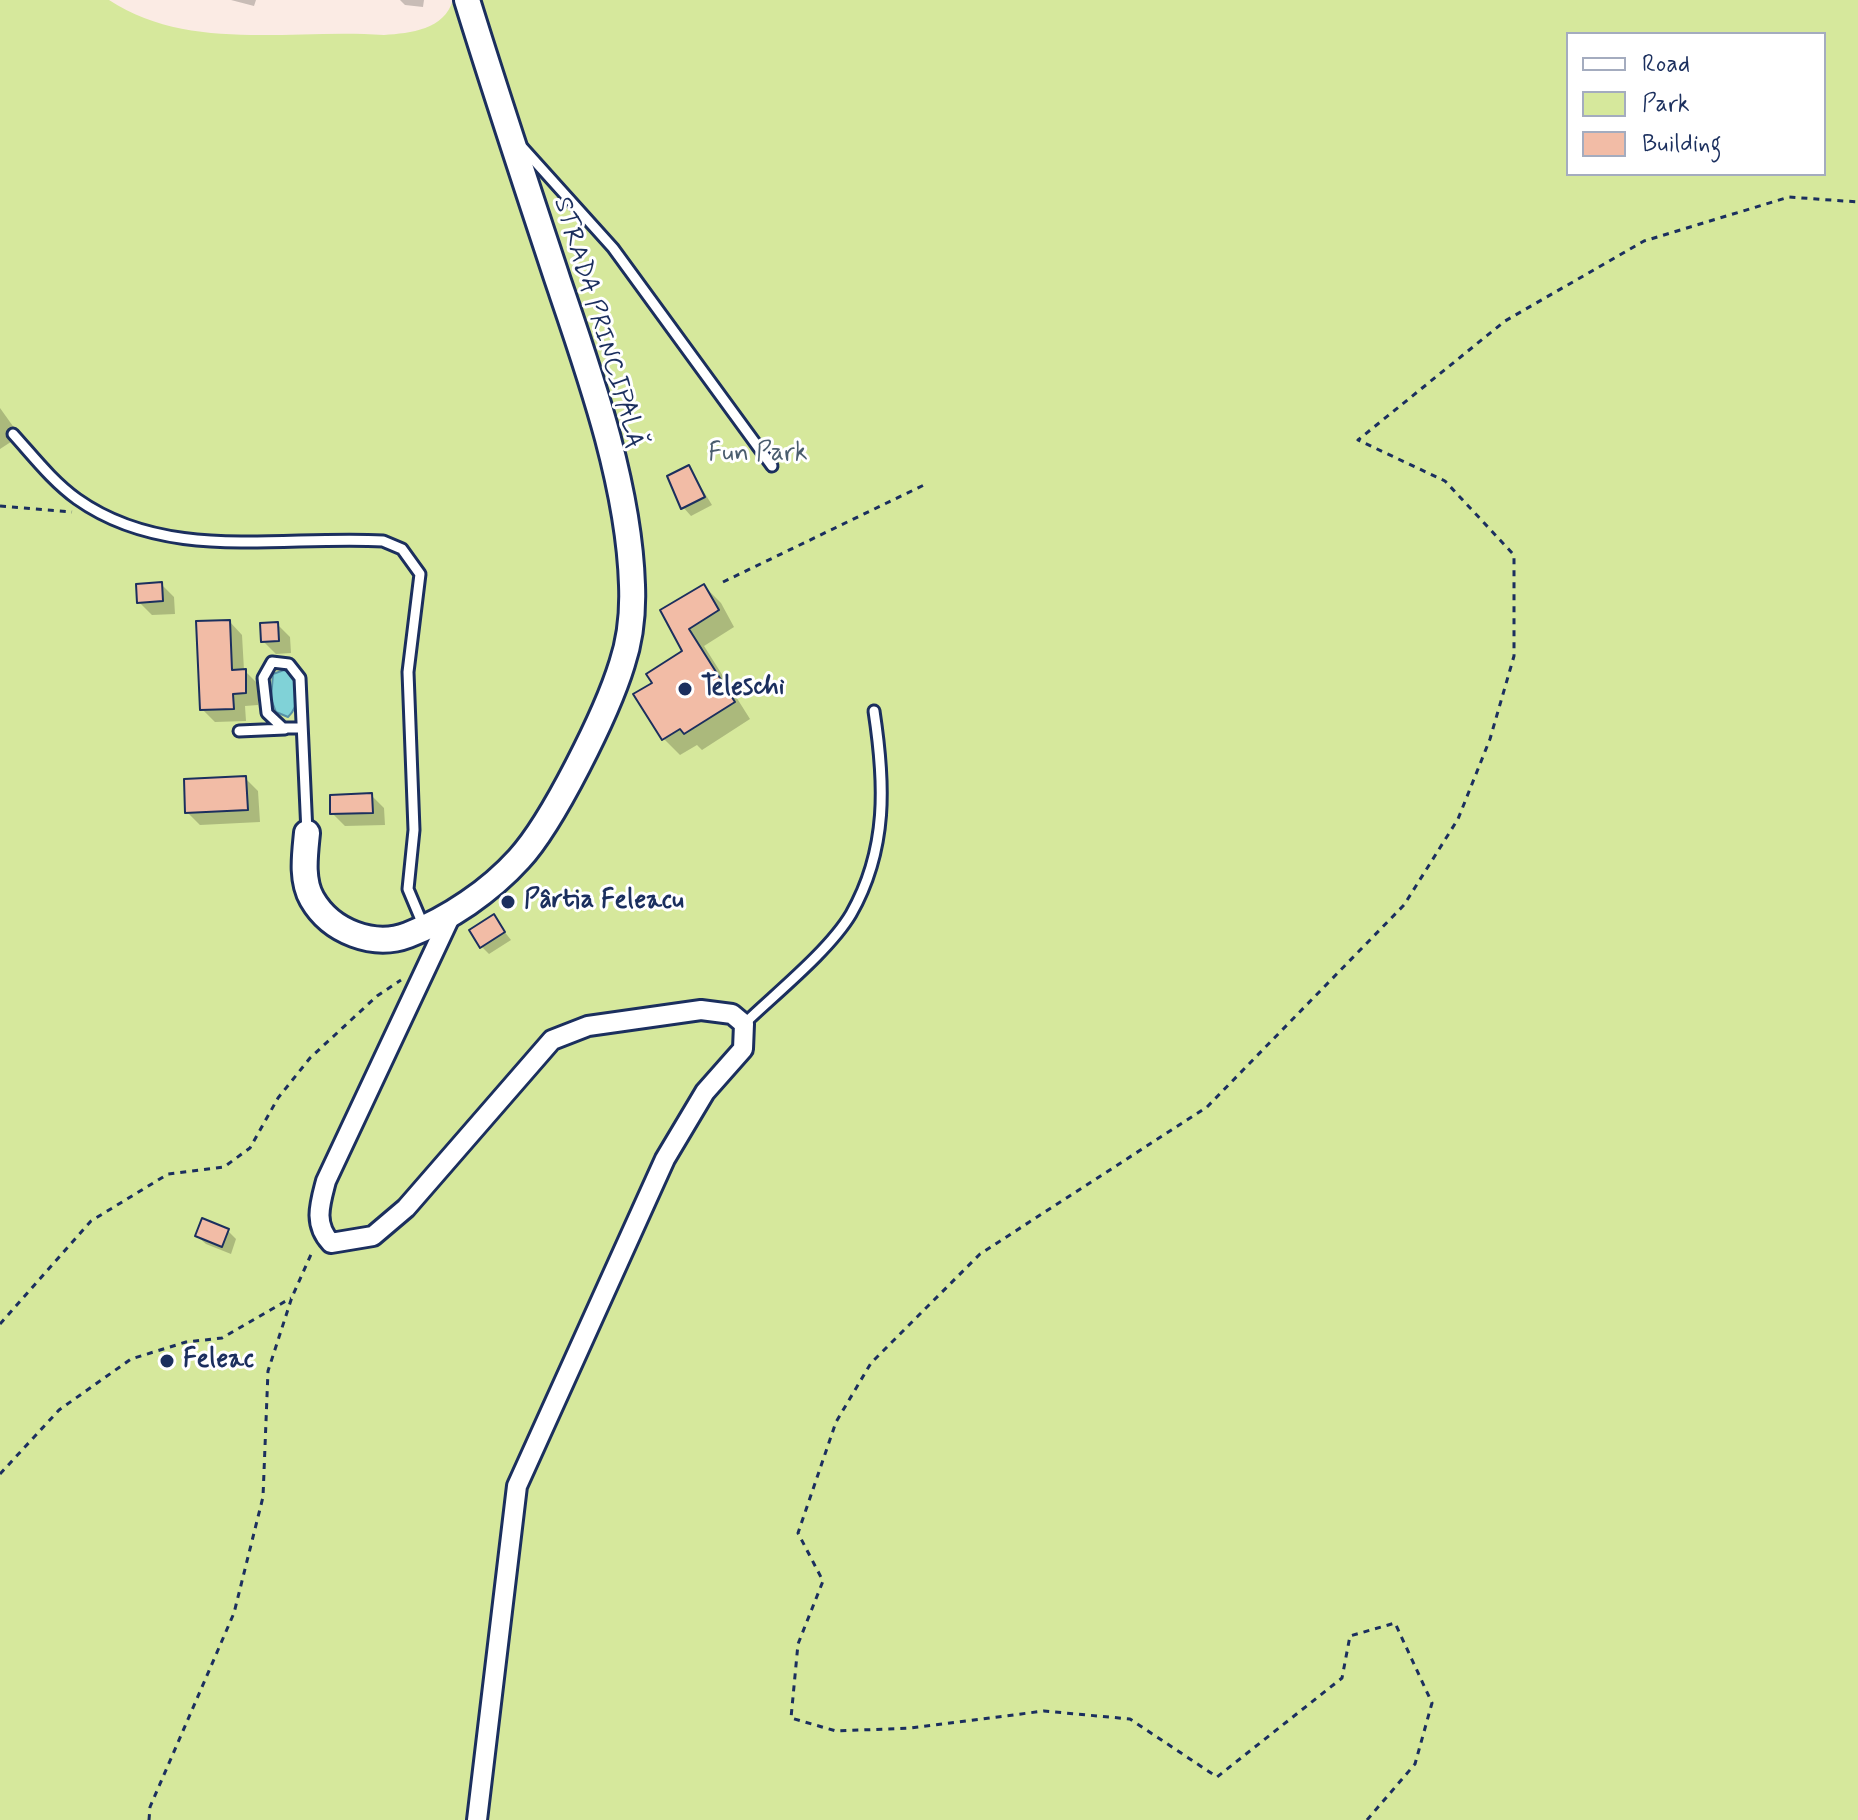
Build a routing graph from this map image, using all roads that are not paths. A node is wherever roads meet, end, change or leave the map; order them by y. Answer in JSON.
{"nodes":[{"id":1,"x":467,"y":0,"type":"edge"},
{"id":2,"x":507,"y":129,"type":"junction"},
{"id":3,"x":13,"y":434,"type":"dead end"},
{"id":4,"x":772,"y":466,"type":"dead end"},
{"id":5,"x":874,"y":711,"type":"dead end"},
{"id":6,"x":301,"y":728,"type":"junction"},
{"id":7,"x":288,"y":729,"type":"junction"},
{"id":8,"x":239,"y":731,"type":"dead end"},
{"id":9,"x":307,"y":833,"type":"joint"},
{"id":10,"x":454,"y":911,"type":"junction"},
{"id":11,"x":424,"y":927,"type":"junction"},
{"id":12,"x":744,"y":1024,"type":"junction"},
{"id":13,"x":477,"y":1820,"type":"edge"}],
"edges":[{"from":1,"to":2,"type":"street","name":"STRADA PRINCIPALĂ"},
{"from":2,"to":4,"type":"lane"},
{"from":2,"to":10,"type":"street","name":"STRADA PRINCIPALĂ"},
{"from":3,"to":11,"type":"lane"},
{"from":5,"to":12,"type":"lane"},
{"from":6,"to":7,"type":"lane"},
{"from":6,"to":7,"type":"lane"},
{"from":6,"to":9,"type":"lane"},
{"from":7,"to":8,"type":"lane"},
{"from":9,"to":11,"type":"street","name":"STRADA PRINCIPALĂ"},
{"from":10,"to":11,"type":"street","name":"STRADA PRINCIPALĂ"},
{"from":10,"to":12,"type":"street"},
{"from":12,"to":13,"type":"street"}]}
